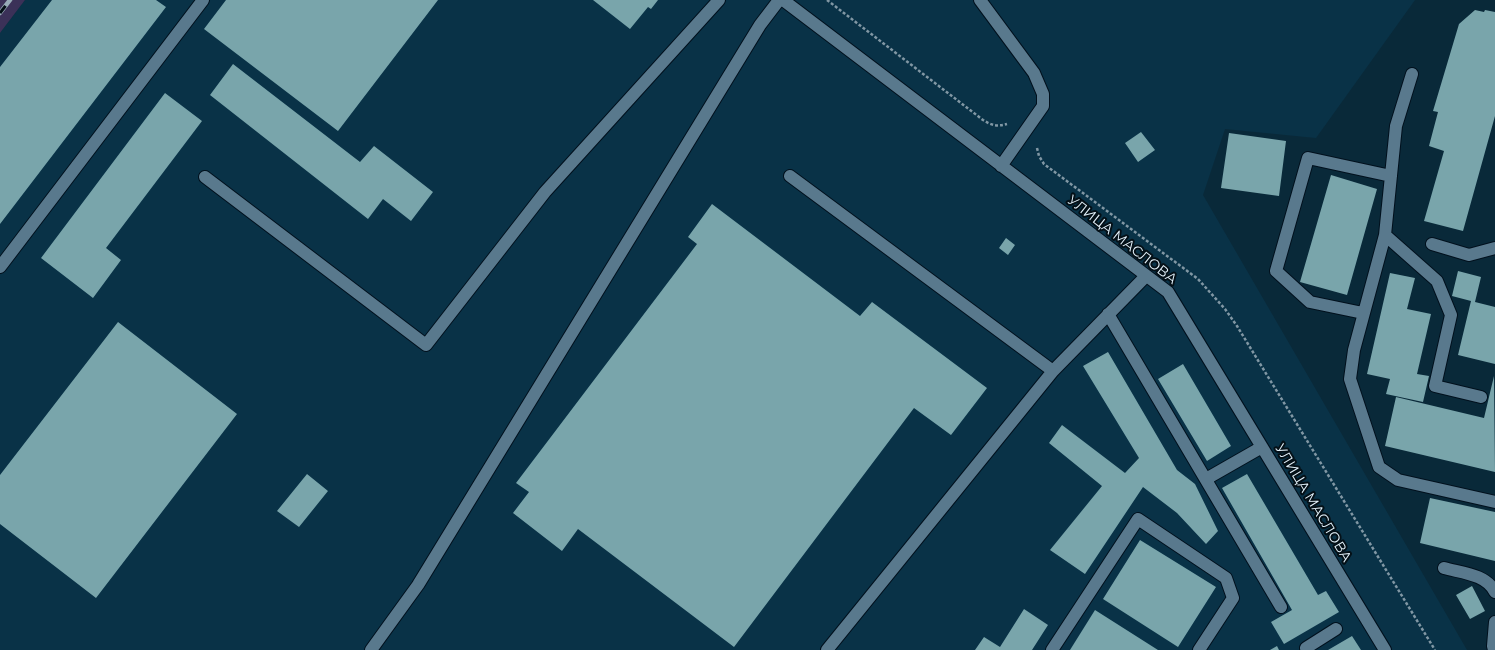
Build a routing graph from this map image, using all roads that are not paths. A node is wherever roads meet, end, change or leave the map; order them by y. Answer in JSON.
{"nodes":[{"id":1,"x":204,"y":0,"type":"edge"},
{"id":2,"x":719,"y":0,"type":"edge"},
{"id":3,"x":779,"y":0,"type":"edge"},
{"id":4,"x":783,"y":0,"type":"edge"},
{"id":5,"x":980,"y":0,"type":"edge"},
{"id":6,"x":1412,"y":74,"type":"dead end"},
{"id":7,"x":1001,"y":166,"type":"junction"},
{"id":8,"x":790,"y":176,"type":"dead end"},
{"id":9,"x":1391,"y":176,"type":"junction"},
{"id":10,"x":205,"y":177,"type":"dead end"},
{"id":11,"x":1385,"y":235,"type":"junction"},
{"id":12,"x":1432,"y":244,"type":"dead end"},
{"id":13,"x":1495,"y":248,"type":"edge"},
{"id":14,"x":0,"y":267,"type":"edge"},
{"id":15,"x":1146,"y":276,"type":"junction"},
{"id":16,"x":1363,"y":313,"type":"junction"},
{"id":17,"x":1108,"y":314,"type":"junction"},
{"id":18,"x":1053,"y":371,"type":"junction"},
{"id":19,"x":1481,"y":397,"type":"dead end"},
{"id":20,"x":1262,"y":447,"type":"junction"},
{"id":21,"x":1206,"y":479,"type":"junction"},
{"id":22,"x":1495,"y":502,"type":"edge"},
{"id":23,"x":1444,"y":568,"type":"dead end"},
{"id":24,"x":1495,"y":592,"type":"edge"},
{"id":25,"x":1281,"y":607,"type":"dead end"},
{"id":26,"x":1495,"y":622,"type":"edge"},
{"id":27,"x":1336,"y":630,"type":"dead end"},
{"id":28,"x":371,"y":650,"type":"edge"},
{"id":29,"x":827,"y":650,"type":"edge"},
{"id":30,"x":1052,"y":650,"type":"edge"},
{"id":31,"x":1199,"y":650,"type":"edge"},
{"id":32,"x":1307,"y":650,"type":"edge"},
{"id":33,"x":1385,"y":650,"type":"edge"},
{"id":34,"x":1494,"y":650,"type":"edge"}],
"edges":[{"from":1,"to":14,"type":"lane"},
{"from":2,"to":10,"type":"lane"},
{"from":3,"to":28,"type":"lane"},
{"from":4,"to":7,"type":"lane","name":"УЛИЦА МАСЛОВА"},
{"from":5,"to":7,"type":"lane"},
{"from":6,"to":9,"type":"lane"},
{"from":7,"to":15,"type":"lane","name":"УЛИЦА МАСЛОВА"},
{"from":8,"to":18,"type":"lane"},
{"from":9,"to":11,"type":"lane"},
{"from":9,"to":16,"type":"lane"},
{"from":11,"to":16,"type":"lane"},
{"from":11,"to":19,"type":"lane"},
{"from":12,"to":13,"type":"lane"},
{"from":15,"to":17,"type":"lane"},
{"from":15,"to":20,"type":"lane","name":"УЛИЦА МАСЛОВА"},
{"from":16,"to":22,"type":"lane"},
{"from":17,"to":18,"type":"lane"},
{"from":17,"to":21,"type":"lane"},
{"from":18,"to":29,"type":"lane"},
{"from":20,"to":21,"type":"lane"},
{"from":20,"to":33,"type":"lane","name":"УЛИЦА МАСЛОВА"},
{"from":21,"to":25,"type":"lane"},
{"from":23,"to":24,"type":"lane"},
{"from":26,"to":34,"type":"lane"},
{"from":27,"to":32,"type":"lane"},
{"from":30,"to":31,"type":"lane"}]}
